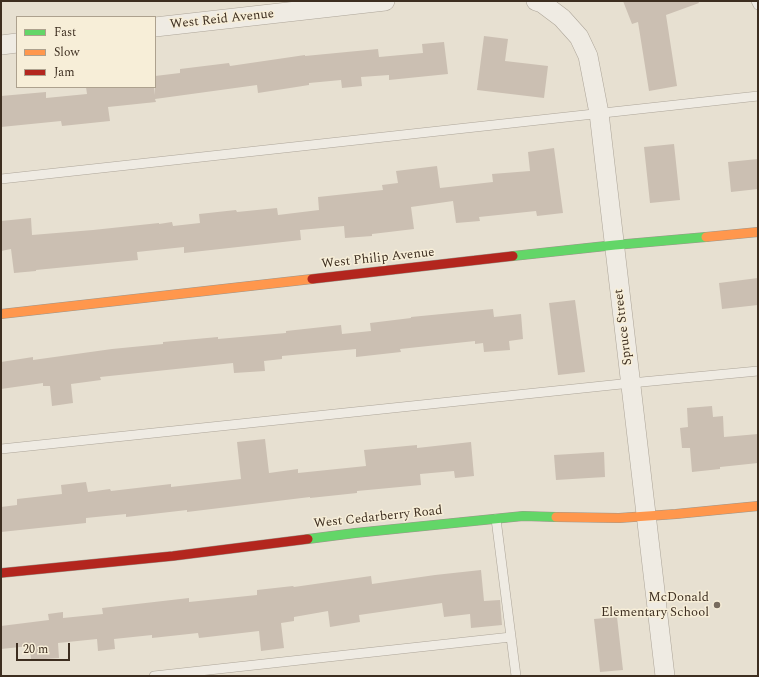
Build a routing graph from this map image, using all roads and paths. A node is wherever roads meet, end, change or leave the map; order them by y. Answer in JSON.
{"nodes":[{"id":1,"x":385,"y":1,"type":"edge"},
{"id":2,"x":536,"y":1,"type":"edge"},
{"id":3,"x":756,"y":1,"type":"edge"},
{"id":4,"x":758,"y":5,"type":"edge"},
{"id":5,"x":156,"y":27,"type":"edge"},
{"id":6,"x":16,"y":43,"type":"edge"},
{"id":7,"x":1,"y":45,"type":"edge"},
{"id":8,"x":758,"y":96,"type":"edge"},
{"id":9,"x":600,"y":113,"type":"junction"},
{"id":10,"x":1,"y":179,"type":"edge"},
{"id":11,"x":758,"y":232,"type":"edge"},
{"id":12,"x":615,"y":246,"type":"junction"},
{"id":13,"x":1,"y":314,"type":"edge"},
{"id":14,"x":758,"y":370,"type":"edge"},
{"id":15,"x":631,"y":382,"type":"junction"},
{"id":16,"x":1,"y":450,"type":"edge"},
{"id":17,"x":758,"y":506,"type":"edge"},
{"id":18,"x":646,"y":516,"type":"junction"},
{"id":19,"x":496,"y":519,"type":"junction"},
{"id":20,"x":1,"y":573,"type":"edge"},
{"id":21,"x":511,"y":637,"type":"junction"},
{"id":22,"x":154,"y":676,"type":"edge"},
{"id":23,"x":516,"y":676,"type":"edge"},
{"id":24,"x":666,"y":676,"type":"edge"}],
"edges":[{"from":1,"to":5,"type":"street","name":"West Reid Avenue"},
{"from":2,"to":9,"type":"street","name":"Spruce Street"},
{"from":3,"to":4,"type":"lane"},
{"from":6,"to":7,"type":"street"},
{"from":8,"to":9,"type":"lane"},
{"from":9,"to":10,"type":"lane"},
{"from":9,"to":12,"type":"street","name":"Spruce Street"},
{"from":11,"to":12,"type":"street","name":"West Philip Avenue"},
{"from":12,"to":13,"type":"street","name":"West Philip Avenue"},
{"from":12,"to":15,"type":"street","name":"Spruce Street"},
{"from":14,"to":15,"type":"lane"},
{"from":15,"to":16,"type":"lane"},
{"from":15,"to":18,"type":"street","name":"Spruce Street"},
{"from":17,"to":18,"type":"street","name":"West Cedarberry Road"},
{"from":18,"to":19,"type":"street","name":"West Cedarberry Road"},
{"from":18,"to":24,"type":"street","name":"Spruce Street"},
{"from":19,"to":20,"type":"street","name":"West Cedarberry Road"},
{"from":19,"to":21,"type":"lane"},
{"from":21,"to":22,"type":"lane"},
{"from":21,"to":23,"type":"lane"}]}
